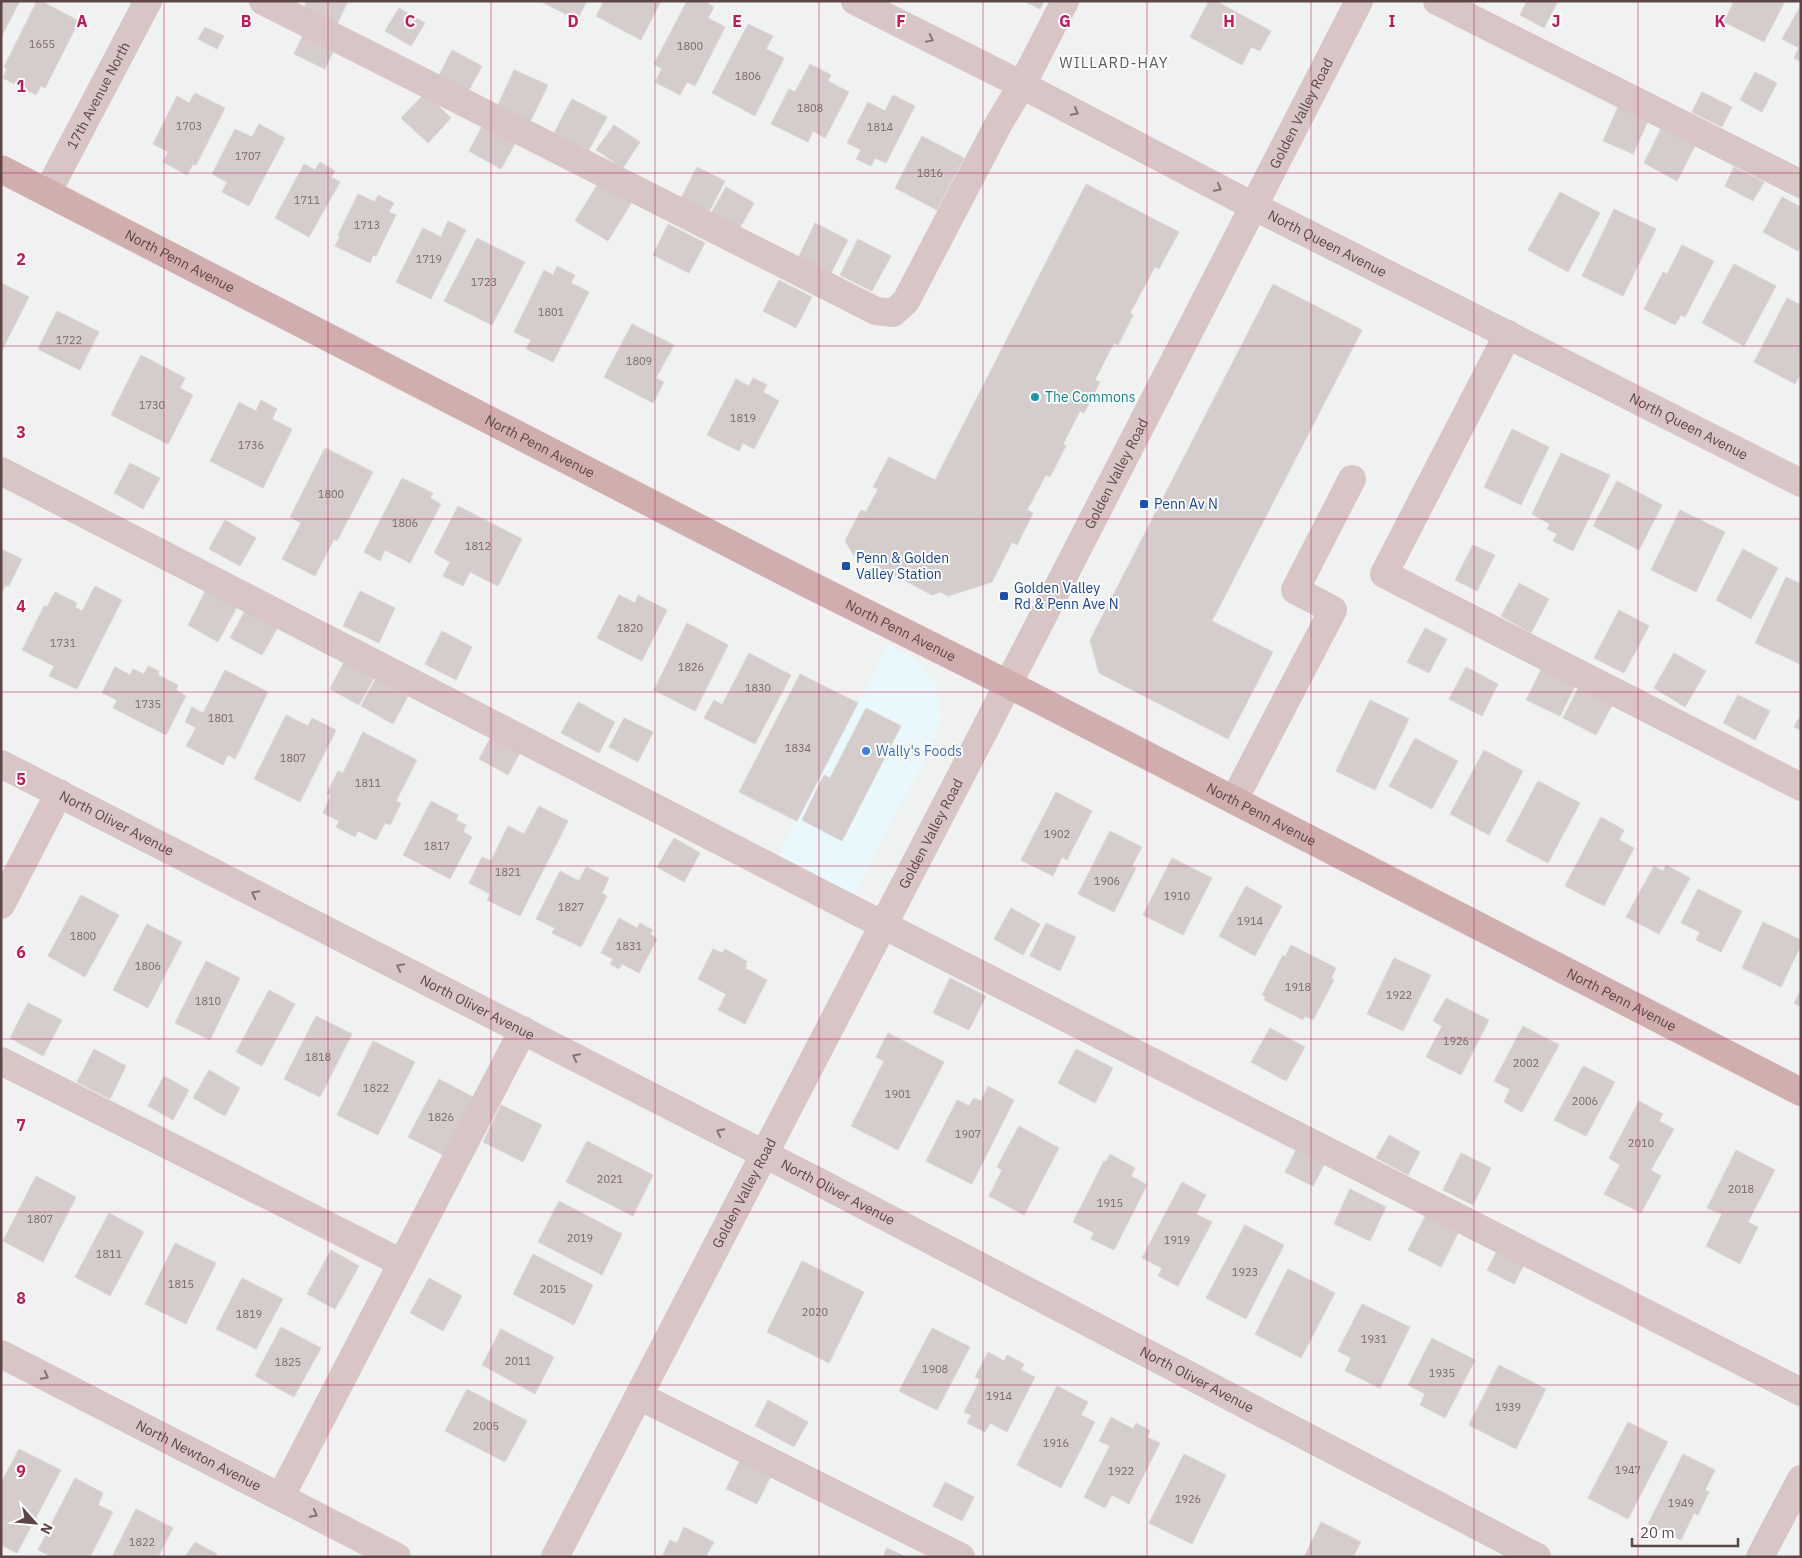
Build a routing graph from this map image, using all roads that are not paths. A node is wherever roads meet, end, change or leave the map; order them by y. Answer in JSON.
{"nodes":[{"id":1,"x":148,"y":1,"type":"edge"},
{"id":2,"x":263,"y":1,"type":"edge"},
{"id":3,"x":855,"y":1,"type":"edge"},
{"id":4,"x":1065,"y":1,"type":"edge"},
{"id":5,"x":1359,"y":1,"type":"edge"},
{"id":6,"x":1437,"y":1,"type":"edge"},
{"id":7,"x":1022,"y":85,"type":"junction"},
{"id":8,"x":1,"y":169,"type":"edge"},
{"id":9,"x":1801,"y":184,"type":"edge"},
{"id":10,"x":48,"y":191,"type":"junction"},
{"id":11,"x":1253,"y":206,"type":"junction"},
{"id":12,"x":1508,"y":334,"type":"junction"},
{"id":13,"x":1,"y":471,"type":"edge"},
{"id":14,"x":1352,"y":478,"type":"dead end"},
{"id":15,"x":1801,"y":483,"type":"edge"},
{"id":16,"x":1008,"y":684,"type":"junction"},
{"id":17,"x":1,"y":764,"type":"edge"},
{"id":18,"x":1801,"y":787,"type":"edge"},
{"id":19,"x":59,"y":794,"type":"junction"},
{"id":20,"x":1234,"y":800,"type":"junction"},
{"id":21,"x":1,"y":904,"type":"edge"},
{"id":22,"x":883,"y":925,"type":"junction"},
{"id":23,"x":523,"y":1030,"type":"junction"},
{"id":24,"x":1,"y":1060,"type":"edge"},
{"id":25,"x":1801,"y":1092,"type":"edge"},
{"id":26,"x":764,"y":1154,"type":"junction"},
{"id":27,"x":402,"y":1263,"type":"junction"},
{"id":28,"x":1,"y":1354,"type":"edge"},
{"id":29,"x":1801,"y":1392,"type":"edge"},
{"id":30,"x":639,"y":1396,"type":"junction"},
{"id":31,"x":1801,"y":1478,"type":"edge"},
{"id":32,"x":281,"y":1496,"type":"junction"},
{"id":33,"x":397,"y":1557,"type":"edge"},
{"id":34,"x":555,"y":1557,"type":"edge"},
{"id":35,"x":961,"y":1557,"type":"edge"},
{"id":36,"x":1537,"y":1557,"type":"edge"},
{"id":37,"x":1760,"y":1557,"type":"edge"}],
"edges":[{"from":1,"to":10,"type":"street","name":"17th Avenue North"},
{"from":2,"to":7,"type":"street"},
{"from":3,"to":7,"type":"street","name":"North Queen Avenue","one_way":true},
{"from":4,"to":7,"type":"street"},
{"from":5,"to":11,"type":"street","name":"Golden Valley Road"},
{"from":6,"to":9,"type":"street"},
{"from":7,"to":11,"type":"street","name":"North Queen Avenue","one_way":true},
{"from":8,"to":10,"type":"main road","name":"North Penn Avenue"},
{"from":10,"to":16,"type":"main road","name":"North Penn Avenue"},
{"from":11,"to":12,"type":"street","name":"North Queen Avenue"},
{"from":11,"to":16,"type":"street","name":"Golden Valley Road"},
{"from":12,"to":15,"type":"street","name":"North Queen Avenue"},
{"from":12,"to":18,"type":"street"},
{"from":13,"to":22,"type":"street"},
{"from":14,"to":20,"type":"street"},
{"from":16,"to":20,"type":"main road","name":"North Penn Avenue"},
{"from":16,"to":22,"type":"street","name":"Golden Valley Road"},
{"from":17,"to":19,"type":"street","name":"North Oliver Avenue"},
{"from":19,"to":21,"type":"street"},
{"from":23,"to":19,"type":"street","name":"North Oliver Avenue","one_way":true},
{"from":20,"to":25,"type":"main road","name":"North Penn Avenue"},
{"from":22,"to":26,"type":"street","name":"Golden Valley Road"},
{"from":22,"to":29,"type":"street"},
{"from":26,"to":23,"type":"street","name":"North Oliver Avenue","one_way":true},
{"from":23,"to":27,"type":"street"},
{"from":24,"to":27,"type":"street"},
{"from":26,"to":30,"type":"street","name":"Golden Valley Road"},
{"from":26,"to":36,"type":"street","name":"North Oliver Avenue"},
{"from":27,"to":32,"type":"street"},
{"from":28,"to":32,"type":"street","name":"North Newton Avenue","one_way":true},
{"from":30,"to":34,"type":"street","name":"Golden Valley Road"},
{"from":30,"to":35,"type":"street"},
{"from":31,"to":37,"type":"street"},
{"from":32,"to":33,"type":"street","name":"North Newton Avenue","one_way":true}]}
